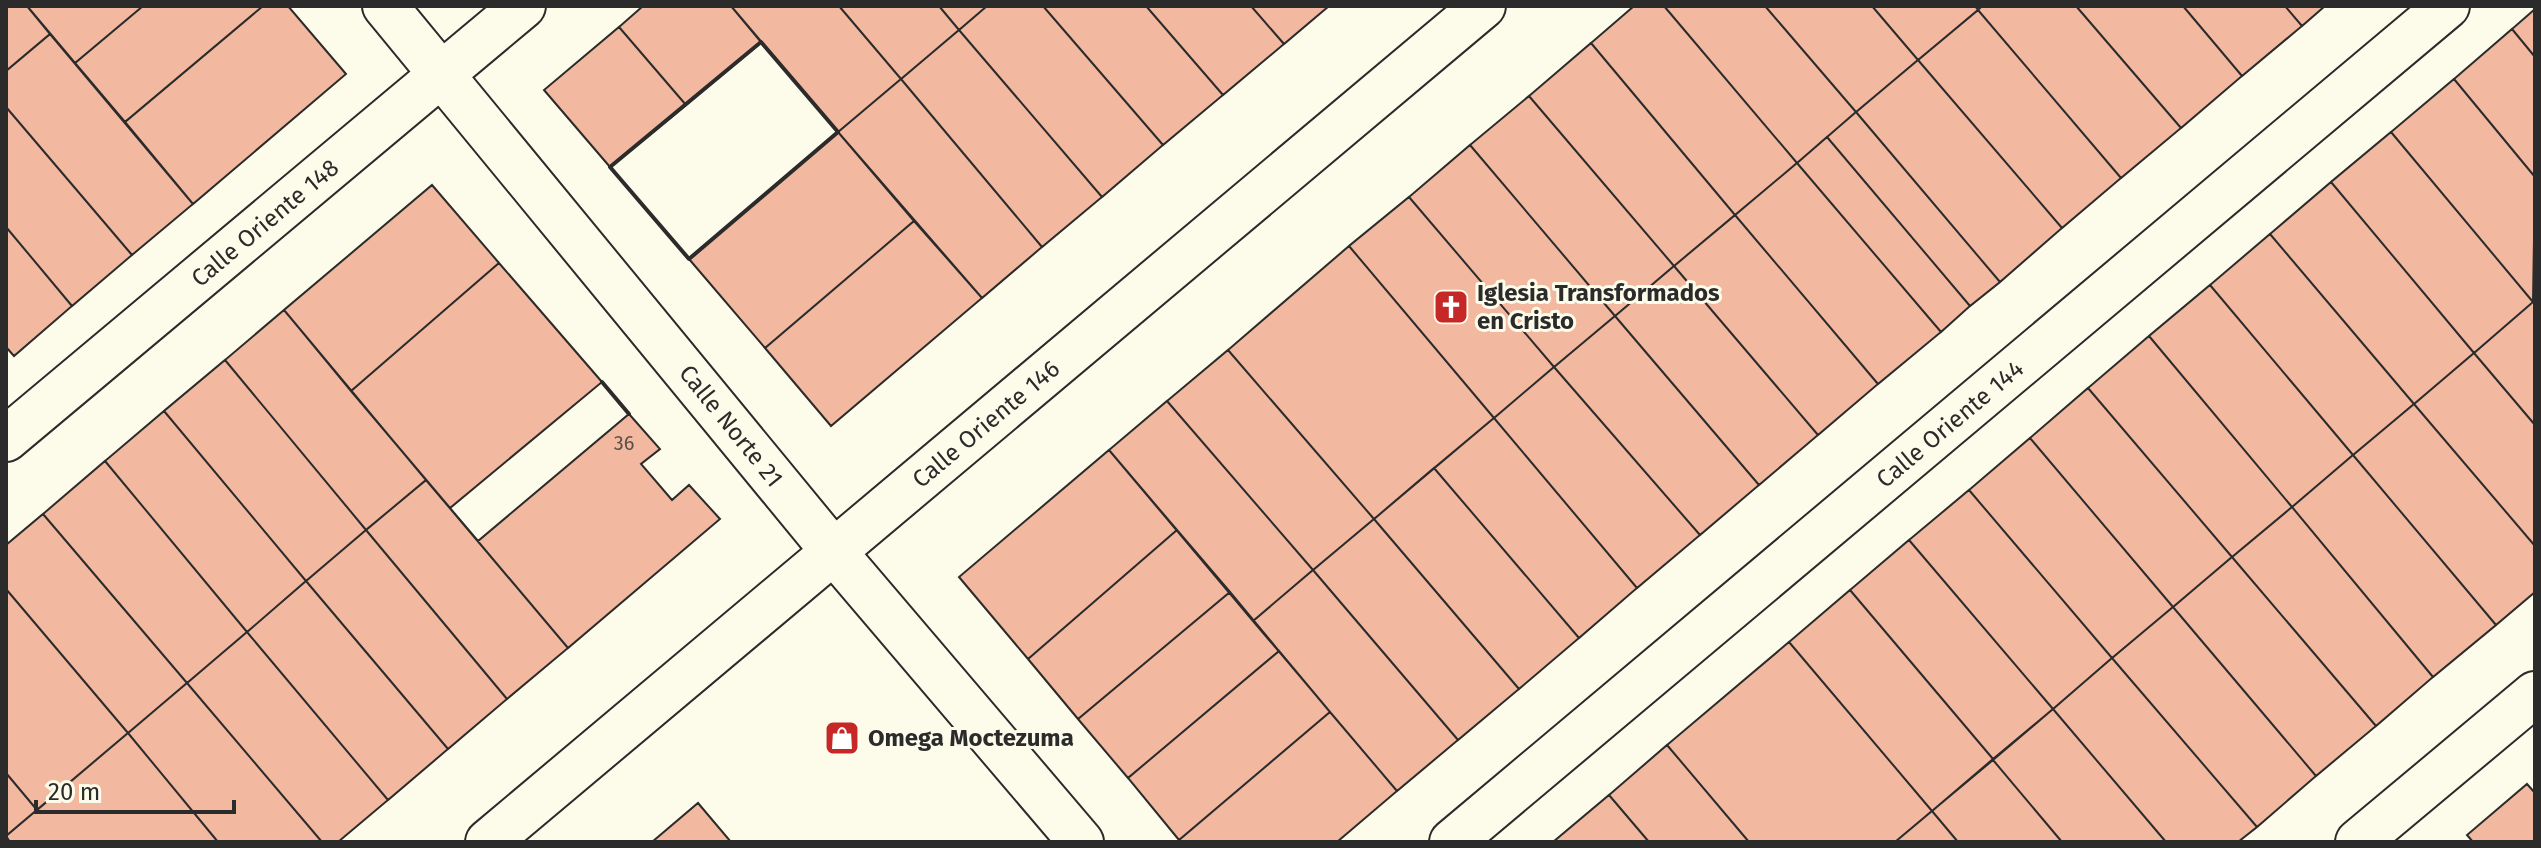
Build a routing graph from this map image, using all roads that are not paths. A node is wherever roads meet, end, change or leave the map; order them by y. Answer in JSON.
{"nodes":[{"id":1,"x":385,"y":6,"type":"edge"},
{"id":2,"x":523,"y":6,"type":"edge"},
{"id":3,"x":1483,"y":6,"type":"edge"},
{"id":4,"x":2447,"y":6,"type":"edge"},
{"id":5,"x":442,"y":74,"type":"junction"},
{"id":6,"x":6,"y":439,"type":"edge"},
{"id":7,"x":834,"y":552,"type":"junction"},
{"id":8,"x":2535,"y":694,"type":"edge"},
{"id":9,"x":488,"y":842,"type":"edge"},
{"id":10,"x":1081,"y":842,"type":"edge"},
{"id":11,"x":1452,"y":842,"type":"edge"},
{"id":12,"x":2358,"y":842,"type":"edge"}],
"edges":[{"from":1,"to":5,"type":"street","name":"Calle Norte 21"},
{"from":2,"to":5,"type":"street","name":"Calle Oriente 148"},
{"from":3,"to":7,"type":"street","name":"Calle Oriente 146"},
{"from":4,"to":11,"type":"street","name":"Calle Oriente 144"},
{"from":5,"to":6,"type":"street","name":"Calle Oriente 148"},
{"from":5,"to":7,"type":"street","name":"Calle Norte 21"},
{"from":7,"to":9,"type":"street","name":"Calle Oriente 146"},
{"from":7,"to":10,"type":"street","name":"Calle Norte 21"},
{"from":8,"to":12,"type":"street"}]}
